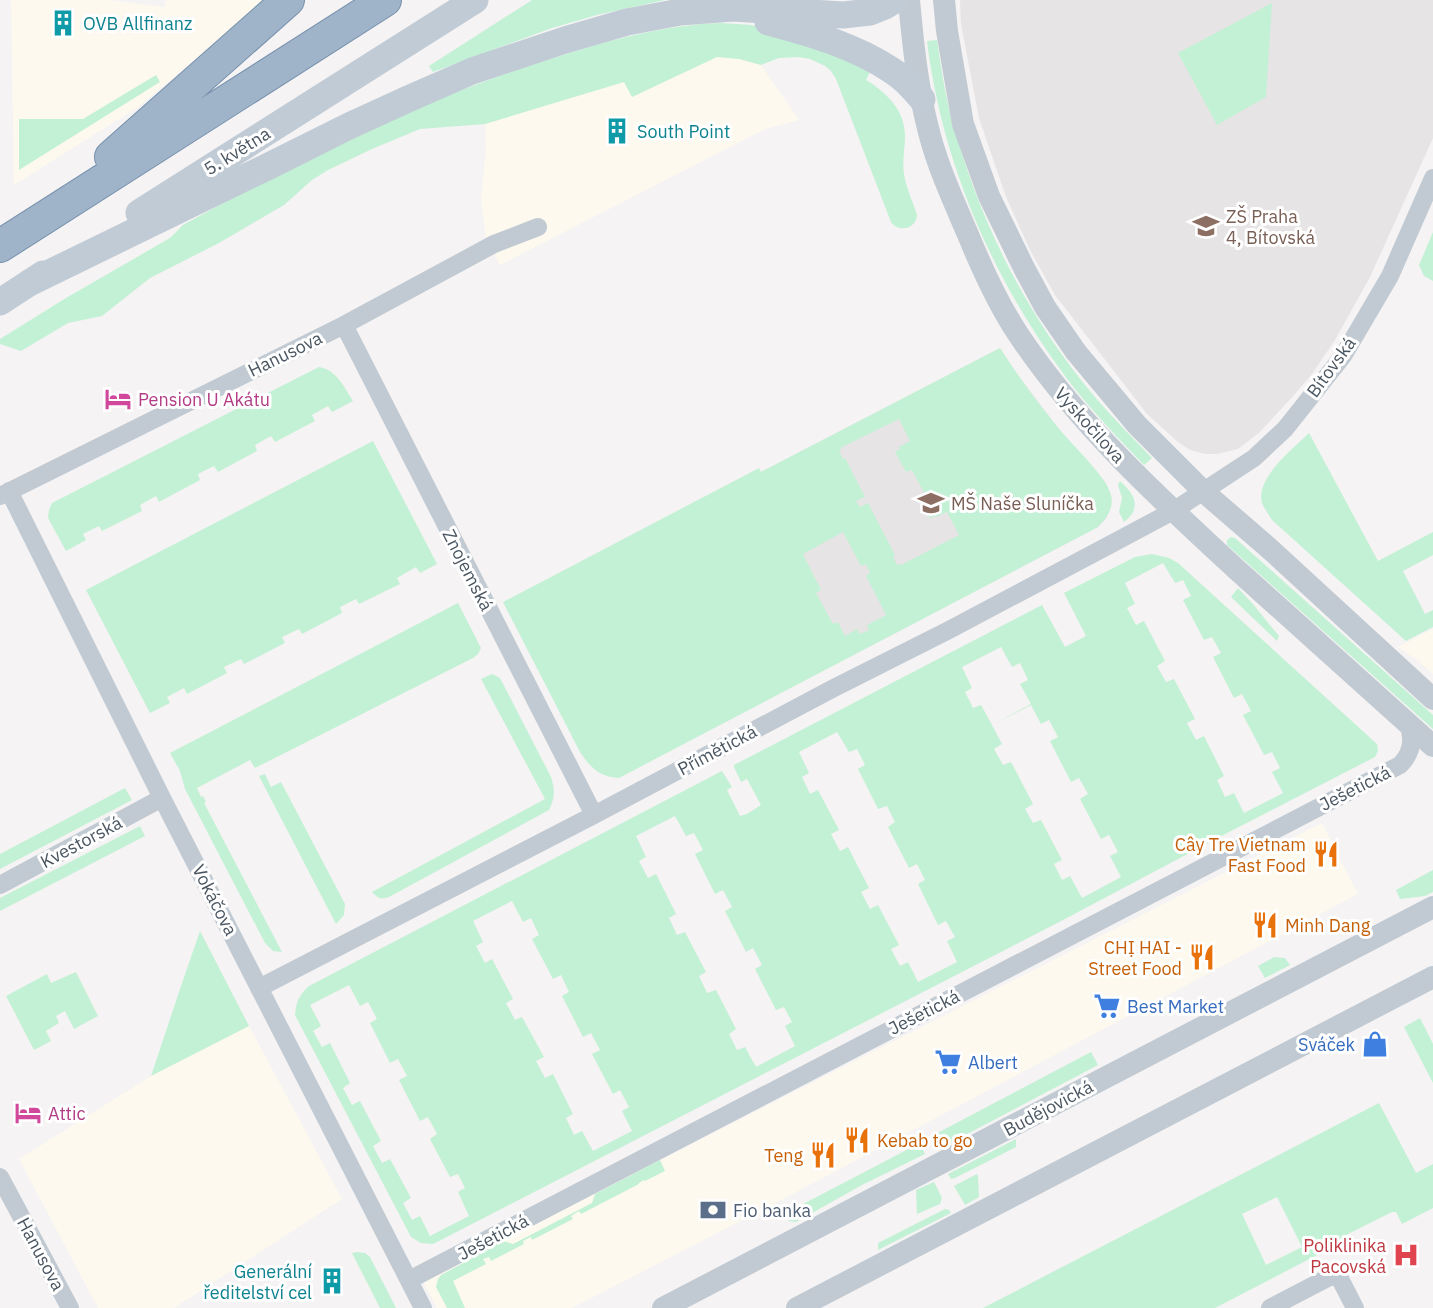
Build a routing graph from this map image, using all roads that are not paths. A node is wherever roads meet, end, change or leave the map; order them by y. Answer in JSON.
{"nodes":[{"id":1,"x":288,"y":0,"type":"edge"},
{"id":2,"x":385,"y":0,"type":"edge"},
{"id":3,"x":475,"y":0,"type":"edge"},
{"id":4,"x":896,"y":0,"type":"edge"},
{"id":5,"x":909,"y":0,"type":"edge"},
{"id":6,"x":944,"y":0,"type":"edge"},
{"id":7,"x":702,"y":10,"type":"junction"},
{"id":8,"x":922,"y":99,"type":"junction"},
{"id":9,"x":1433,"y":178,"type":"edge"},
{"id":10,"x":41,"y":220,"type":"junction"},
{"id":11,"x":538,"y":227,"type":"dead end"},
{"id":12,"x":0,"y":246,"type":"edge"},
{"id":13,"x":29,"y":283,"type":"junction"},
{"id":14,"x":0,"y":302,"type":"edge"},
{"id":15,"x":344,"y":325,"type":"junction"},
{"id":16,"x":1204,"y":492,"type":"junction"},
{"id":17,"x":4,"y":494,"type":"edge"},
{"id":18,"x":1173,"y":511,"type":"junction"},
{"id":19,"x":1433,"y":699,"type":"edge"},
{"id":20,"x":1422,"y":736,"type":"edge"},
{"id":21,"x":1433,"y":764,"type":"edge"},
{"id":22,"x":162,"y":798,"type":"junction"},
{"id":23,"x":594,"y":815,"type":"junction"},
{"id":24,"x":0,"y":885,"type":"edge"},
{"id":25,"x":1433,"y":908,"type":"edge"},
{"id":26,"x":1431,"y":984,"type":"edge"},
{"id":27,"x":259,"y":988,"type":"junction"},
{"id":28,"x":0,"y":1177,"type":"edge"},
{"id":29,"x":6,"y":1204,"type":"edge"},
{"id":30,"x":409,"y":1280,"type":"junction"},
{"id":31,"x":70,"y":1308,"type":"edge"},
{"id":32,"x":423,"y":1308,"type":"edge"},
{"id":33,"x":663,"y":1308,"type":"edge"},
{"id":34,"x":797,"y":1308,"type":"edge"},
{"id":35,"x":1270,"y":1308,"type":"edge"},
{"id":36,"x":1355,"y":1308,"type":"edge"}],
"edges":[{"from":1,"to":10,"type":"highway"},
{"from":2,"to":10,"type":"highway"},
{"from":3,"to":13,"type":"main road","name":"5. května"},
{"from":4,"to":7,"type":"main road"},
{"from":5,"to":8,"type":"street","name":"Vyskočilova"},
{"from":6,"to":16,"type":"street","name":"Vyskočilova"},
{"from":7,"to":8,"type":"main road"},
{"from":7,"to":13,"type":"main road"},
{"from":8,"to":18,"type":"street","name":"Vyskočilova"},
{"from":9,"to":16,"type":"street","name":"Bítovská"},
{"from":10,"to":12,"type":"highway"},
{"from":11,"to":15,"type":"street","name":"Hanusova"},
{"from":13,"to":14,"type":"main road","name":"5. května"},
{"from":15,"to":17,"type":"street","name":"Hanusova"},
{"from":15,"to":23,"type":"street","name":"Znojemská"},
{"from":16,"to":18,"type":"street","name":"Bítovská"},
{"from":16,"to":19,"type":"street","name":"Vyskočilova"},
{"from":17,"to":22,"type":"street","name":"Vokáčova"},
{"from":18,"to":20,"type":"street","name":"Vyskočilova"},
{"from":18,"to":23,"type":"street","name":"Přímětická"},
{"from":20,"to":21,"type":"street"},
{"from":20,"to":30,"type":"street","name":"Ješetická"},
{"from":22,"to":24,"type":"street","name":"Kvestorská"},
{"from":22,"to":27,"type":"street","name":"Vokáčova"},
{"from":23,"to":27,"type":"street","name":"Přímětická"},
{"from":25,"to":33,"type":"street","name":"Budějovická"},
{"from":26,"to":34,"type":"street"},
{"from":27,"to":30,"type":"street","name":"Vokáčova"},
{"from":28,"to":29,"type":"street","name":"Hanusova"},
{"from":29,"to":31,"type":"street","name":"Hanusova"},
{"from":30,"to":32,"type":"street","name":"Vokáčova"},
{"from":35,"to":36,"type":"street"}]}
